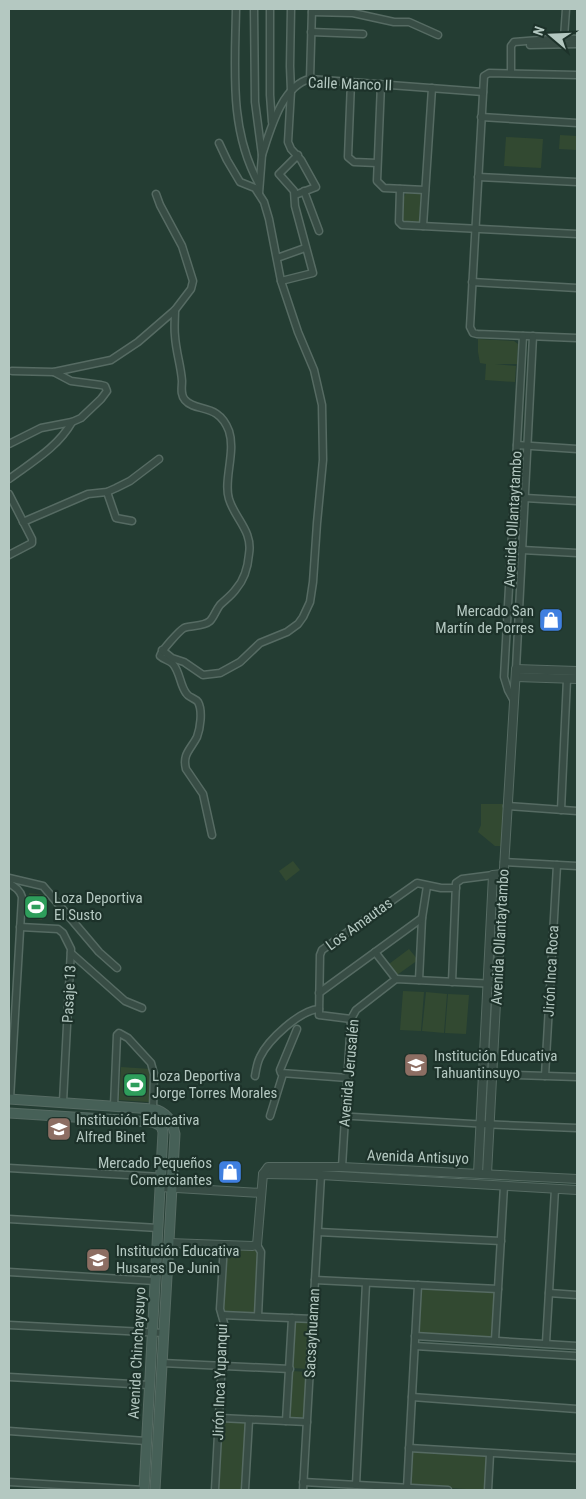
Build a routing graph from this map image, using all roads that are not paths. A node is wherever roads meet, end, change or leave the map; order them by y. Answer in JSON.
{"nodes":[{"id":1,"x":236,"y":9,"type":"edge"},
{"id":2,"x":254,"y":9,"type":"edge"},
{"id":3,"x":270,"y":9,"type":"edge"},
{"id":4,"x":291,"y":9,"type":"edge"},
{"id":5,"x":566,"y":9,"type":"edge"},
{"id":6,"x":312,"y":10,"type":"edge"},
{"id":7,"x":311,"y":32,"type":"junction"},
{"id":8,"x":363,"y":34,"type":"dead end"},
{"id":9,"x":438,"y":35,"type":"dead end"},
{"id":10,"x":564,"y":38,"type":"junction"},
{"id":11,"x":577,"y":39,"type":"edge"},
{"id":12,"x":513,"y":44,"type":"junction"},
{"id":13,"x":577,"y":44,"type":"edge"},
{"id":14,"x":511,"y":73,"type":"junction"},
{"id":15,"x":577,"y":75,"type":"edge"},
{"id":16,"x":310,"y":79,"type":"junction"},
{"id":17,"x":351,"y":82,"type":"junction"},
{"id":18,"x":381,"y":84,"type":"junction"},
{"id":19,"x":432,"y":88,"type":"junction"},
{"id":20,"x":291,"y":91,"type":"junction"},
{"id":21,"x":482,"y":92,"type":"junction"},
{"id":22,"x":481,"y":117,"type":"junction"},
{"id":23,"x":577,"y":123,"type":"edge"},
{"id":24,"x":272,"y":124,"type":"junction"},
{"id":25,"x":219,"y":142,"type":"dead end"},
{"id":26,"x":262,"y":155,"type":"junction"},
{"id":27,"x":298,"y":155,"type":"junction"},
{"id":28,"x":376,"y":163,"type":"junction"},
{"id":29,"x":478,"y":177,"type":"junction"},
{"id":30,"x":577,"y":182,"type":"edge"},
{"id":31,"x":259,"y":184,"type":"junction"},
{"id":32,"x":400,"y":189,"type":"junction"},
{"id":33,"x":425,"y":190,"type":"junction"},
{"id":34,"x":304,"y":191,"type":"junction"},
{"id":35,"x":259,"y":193,"type":"junction"},
{"id":36,"x":156,"y":194,"type":"dead end"},
{"id":37,"x":295,"y":195,"type":"junction"},
{"id":38,"x":423,"y":226,"type":"junction"},
{"id":39,"x":475,"y":229,"type":"junction"},
{"id":40,"x":319,"y":231,"type":"dead end"},
{"id":41,"x":577,"y":234,"type":"edge"},
{"id":42,"x":305,"y":248,"type":"junction"},
{"id":43,"x":277,"y":258,"type":"junction"},
{"id":44,"x":281,"y":281,"type":"junction"},
{"id":45,"x":472,"y":282,"type":"junction"},
{"id":46,"x":577,"y":288,"type":"edge"},
{"id":47,"x":175,"y":310,"type":"junction"},
{"id":48,"x":523,"y":336,"type":"junction"},
{"id":49,"x":533,"y":336,"type":"junction"},
{"id":50,"x":577,"y":338,"type":"edge"},
{"id":51,"x":12,"y":371,"type":"dead end"},
{"id":52,"x":54,"y":372,"type":"junction"},
{"id":53,"x":72,"y":422,"type":"junction"},
{"id":54,"x":9,"y":444,"type":"edge"},
{"id":55,"x":517,"y":445,"type":"junction"},
{"id":56,"x":527,"y":446,"type":"junction"},
{"id":57,"x":577,"y":449,"type":"edge"},
{"id":58,"x":159,"y":459,"type":"dead end"},
{"id":59,"x":9,"y":479,"type":"edge"},
{"id":60,"x":107,"y":492,"type":"junction"},
{"id":61,"x":9,"y":496,"type":"edge"},
{"id":62,"x":525,"y":498,"type":"junction"},
{"id":63,"x":577,"y":501,"type":"edge"},
{"id":64,"x":132,"y":521,"type":"dead end"},
{"id":65,"x":23,"y":522,"type":"junction"},
{"id":66,"x":522,"y":550,"type":"junction"},
{"id":67,"x":577,"y":553,"type":"edge"},
{"id":68,"x":9,"y":555,"type":"edge"},
{"id":69,"x":162,"y":650,"type":"junction"},
{"id":70,"x":577,"y":672,"type":"edge"},
{"id":71,"x":516,"y":673,"type":"junction"},
{"id":72,"x":567,"y":679,"type":"junction"},
{"id":73,"x":577,"y":679,"type":"edge"},
{"id":74,"x":514,"y":701,"type":"junction"},
{"id":75,"x":508,"y":806,"type":"junction"},
{"id":76,"x":560,"y":810,"type":"junction"},
{"id":77,"x":577,"y":811,"type":"edge"},
{"id":78,"x":212,"y":835,"type":"dead end"},
{"id":79,"x":504,"y":862,"type":"junction"},
{"id":80,"x":557,"y":865,"type":"junction"},
{"id":81,"x":577,"y":866,"type":"edge"},
{"id":82,"x":503,"y":874,"type":"junction"},
{"id":83,"x":493,"y":876,"type":"junction"},
{"id":84,"x":9,"y":878,"type":"edge"},
{"id":85,"x":9,"y":883,"type":"edge"},
{"id":86,"x":427,"y":886,"type":"junction"},
{"id":87,"x":456,"y":888,"type":"junction"},
{"id":88,"x":422,"y":918,"type":"junction"},
{"id":89,"x":20,"y":927,"type":"junction"},
{"id":90,"x":375,"y":952,"type":"junction"},
{"id":91,"x":71,"y":953,"type":"junction"},
{"id":92,"x":117,"y":968,"type":"dead end"},
{"id":93,"x":396,"y":979,"type":"junction"},
{"id":94,"x":419,"y":980,"type":"junction"},
{"id":95,"x":452,"y":982,"type":"junction"},
{"id":96,"x":487,"y":984,"type":"junction"},
{"id":97,"x":496,"y":984,"type":"junction"},
{"id":98,"x":319,"y":993,"type":"junction"},
{"id":99,"x":142,"y":1008,"type":"dead end"},
{"id":100,"x":319,"y":1012,"type":"junction"},
{"id":101,"x":351,"y":1019,"type":"junction"},
{"id":102,"x":297,"y":1029,"type":"dead end"},
{"id":103,"x":282,"y":1072,"type":"junction"},
{"id":104,"x":483,"y":1074,"type":"junction"},
{"id":105,"x":492,"y":1074,"type":"junction"},
{"id":106,"x":255,"y":1076,"type":"dead end"},
{"id":107,"x":545,"y":1076,"type":"junction"},
{"id":108,"x":577,"y":1077,"type":"edge"},
{"id":109,"x":348,"y":1078,"type":"junction"},
{"id":110,"x":10,"y":1099,"type":"edge"},
{"id":111,"x":63,"y":1102,"type":"junction"},
{"id":112,"x":114,"y":1106,"type":"junction"},
{"id":113,"x":153,"y":1109,"type":"junction"},
{"id":114,"x":9,"y":1113,"type":"edge"},
{"id":115,"x":270,"y":1116,"type":"dead end"},
{"id":116,"x":345,"y":1116,"type":"junction"},
{"id":117,"x":480,"y":1124,"type":"junction"},
{"id":118,"x":490,"y":1124,"type":"junction"},
{"id":119,"x":577,"y":1128,"type":"edge"},
{"id":120,"x":9,"y":1168,"type":"edge"},
{"id":121,"x":342,"y":1168,"type":"junction"},
{"id":122,"x":478,"y":1173,"type":"junction"},
{"id":123,"x":263,"y":1174,"type":"junction"},
{"id":124,"x":487,"y":1174,"type":"junction"},
{"id":125,"x":321,"y":1175,"type":"junction"},
{"id":126,"x":161,"y":1177,"type":"junction"},
{"id":127,"x":577,"y":1179,"type":"edge"},
{"id":128,"x":504,"y":1186,"type":"junction"},
{"id":129,"x":160,"y":1187,"type":"junction"},
{"id":130,"x":171,"y":1188,"type":"junction"},
{"id":131,"x":555,"y":1189,"type":"junction"},
{"id":132,"x":577,"y":1190,"type":"edge"},
{"id":133,"x":261,"y":1193,"type":"junction"},
{"id":134,"x":9,"y":1219,"type":"edge"},
{"id":135,"x":158,"y":1228,"type":"junction"},
{"id":136,"x":318,"y":1232,"type":"junction"},
{"id":137,"x":501,"y":1241,"type":"junction"},
{"id":138,"x":169,"y":1243,"type":"junction"},
{"id":139,"x":224,"y":1245,"type":"junction"},
{"id":140,"x":257,"y":1245,"type":"junction"},
{"id":141,"x":9,"y":1272,"type":"edge"},
{"id":142,"x":315,"y":1280,"type":"junction"},
{"id":143,"x":155,"y":1281,"type":"junction"},
{"id":144,"x":366,"y":1283,"type":"junction"},
{"id":145,"x":418,"y":1285,"type":"junction"},
{"id":146,"x":498,"y":1289,"type":"junction"},
{"id":147,"x":549,"y":1293,"type":"junction"},
{"id":148,"x":577,"y":1295,"type":"edge"},
{"id":149,"x":222,"y":1315,"type":"junction"},
{"id":150,"x":258,"y":1316,"type":"junction"},
{"id":151,"x":292,"y":1318,"type":"junction"},
{"id":152,"x":313,"y":1320,"type":"junction"},
{"id":153,"x":9,"y":1325,"type":"edge"},
{"id":154,"x":152,"y":1333,"type":"junction"},
{"id":155,"x":164,"y":1333,"type":"junction"},
{"id":156,"x":416,"y":1336,"type":"junction"},
{"id":157,"x":495,"y":1340,"type":"junction"},
{"id":158,"x":546,"y":1343,"type":"junction"},
{"id":159,"x":415,"y":1346,"type":"junction"},
{"id":160,"x":577,"y":1346,"type":"edge"},
{"id":161,"x":577,"y":1356,"type":"edge"},
{"id":162,"x":162,"y":1363,"type":"junction"},
{"id":163,"x":222,"y":1366,"type":"junction"},
{"id":164,"x":290,"y":1369,"type":"junction"},
{"id":165,"x":9,"y":1377,"type":"edge"},
{"id":166,"x":149,"y":1384,"type":"junction"},
{"id":167,"x":412,"y":1397,"type":"junction"},
{"id":168,"x":577,"y":1409,"type":"edge"},
{"id":169,"x":220,"y":1418,"type":"junction"},
{"id":170,"x":249,"y":1420,"type":"junction"},
{"id":171,"x":286,"y":1421,"type":"junction"},
{"id":172,"x":307,"y":1422,"type":"junction"},
{"id":173,"x":9,"y":1431,"type":"edge"},
{"id":174,"x":146,"y":1440,"type":"junction"},
{"id":175,"x":409,"y":1448,"type":"junction"},
{"id":176,"x":490,"y":1454,"type":"junction"},
{"id":177,"x":577,"y":1458,"type":"edge"},
{"id":178,"x":9,"y":1482,"type":"edge"},
{"id":179,"x":303,"y":1482,"type":"junction"},
{"id":180,"x":356,"y":1485,"type":"junction"},
{"id":181,"x":407,"y":1488,"type":"junction"},
{"id":182,"x":144,"y":1490,"type":"edge"},
{"id":183,"x":155,"y":1490,"type":"edge"},
{"id":184,"x":215,"y":1490,"type":"edge"},
{"id":185,"x":245,"y":1490,"type":"edge"},
{"id":186,"x":303,"y":1490,"type":"edge"},
{"id":187,"x":448,"y":1490,"type":"edge"},
{"id":188,"x":488,"y":1490,"type":"edge"}],
"edges":[{"from":1,"to":31,"type":"street"},
{"from":2,"to":26,"type":"street"},
{"from":3,"to":24,"type":"street"},
{"from":4,"to":20,"type":"street"},
{"from":5,"to":10,"type":"street"},
{"from":6,"to":7,"type":"street"},
{"from":6,"to":9,"type":"street"},
{"from":7,"to":8,"type":"street"},
{"from":7,"to":16,"type":"street"},
{"from":10,"to":11,"type":"street"},
{"from":10,"to":12,"type":"street"},
{"from":12,"to":13,"type":"street"},
{"from":12,"to":14,"type":"street"},
{"from":14,"to":15,"type":"street"},
{"from":14,"to":21,"type":"street"},
{"from":16,"to":17,"type":"street","name":"Calle Manco II"},
{"from":16,"to":20,"type":"street","name":"Calle Manco II"},
{"from":17,"to":18,"type":"street","name":"Calle Manco II"},
{"from":17,"to":28,"type":"street"},
{"from":18,"to":19,"type":"street","name":"Calle Manco II"},
{"from":18,"to":28,"type":"street"},
{"from":19,"to":21,"type":"street","name":"Calle Manco II"},
{"from":19,"to":33,"type":"street"},
{"from":20,"to":24,"type":"street","name":"Calle Manco II"},
{"from":20,"to":27,"type":"street"},
{"from":21,"to":22,"type":"street"},
{"from":22,"to":23,"type":"street"},
{"from":22,"to":29,"type":"street"},
{"from":24,"to":26,"type":"street","name":"Calle Manco II"},
{"from":25,"to":35,"type":"street"},
{"from":26,"to":31,"type":"street"},
{"from":27,"to":34,"type":"street"},
{"from":27,"to":37,"type":"street"},
{"from":28,"to":32,"type":"street"},
{"from":29,"to":30,"type":"street"},
{"from":29,"to":39,"type":"street"},
{"from":31,"to":35,"type":"street"},
{"from":32,"to":33,"type":"street"},
{"from":32,"to":38,"type":"street"},
{"from":33,"to":38,"type":"street"},
{"from":34,"to":37,"type":"street"},
{"from":34,"to":40,"type":"street"},
{"from":35,"to":43,"type":"street"},
{"from":36,"to":47,"type":"street"},
{"from":37,"to":42,"type":"street"},
{"from":38,"to":39,"type":"street"},
{"from":39,"to":41,"type":"street"},
{"from":39,"to":45,"type":"street"},
{"from":42,"to":43,"type":"street"},
{"from":42,"to":44,"type":"street"},
{"from":43,"to":44,"type":"street"},
{"from":44,"to":69,"type":"street"},
{"from":45,"to":46,"type":"street"},
{"from":45,"to":48,"type":"street"},
{"from":47,"to":52,"type":"street"},
{"from":47,"to":69,"type":"street"},
{"from":48,"to":49,"type":"street"},
{"from":48,"to":55,"type":"street","name":"Avenida Ollantaytambo"},
{"from":49,"to":50,"type":"street"},
{"from":49,"to":56,"type":"street","name":"Avenida Ollantaytambo"},
{"from":51,"to":52,"type":"street"},
{"from":52,"to":53,"type":"street"},
{"from":53,"to":54,"type":"street"},
{"from":53,"to":59,"type":"street"},
{"from":55,"to":56,"type":"street"},
{"from":55,"to":74,"type":"street","name":"Avenida Ollantaytambo"},
{"from":56,"to":57,"type":"street"},
{"from":56,"to":62,"type":"street","name":"Avenida Ollantaytambo"},
{"from":58,"to":60,"type":"street"},
{"from":60,"to":64,"type":"street"},
{"from":60,"to":65,"type":"street"},
{"from":61,"to":65,"type":"street"},
{"from":62,"to":63,"type":"street"},
{"from":62,"to":66,"type":"street","name":"Avenida Ollantaytambo"},
{"from":65,"to":68,"type":"street"},
{"from":66,"to":67,"type":"street"},
{"from":66,"to":71,"type":"street","name":"Avenida Ollantaytambo"},
{"from":69,"to":78,"type":"street"},
{"from":70,"to":71,"type":"street"},
{"from":71,"to":72,"type":"street"},
{"from":71,"to":74,"type":"street","name":"Avenida Ollantaytambo"},
{"from":72,"to":73,"type":"street"},
{"from":72,"to":76,"type":"street"},
{"from":74,"to":75,"type":"street","name":"Avenida Ollantaytambo"},
{"from":75,"to":76,"type":"street"},
{"from":75,"to":79,"type":"street","name":"Avenida Ollantaytambo"},
{"from":76,"to":77,"type":"street"},
{"from":79,"to":80,"type":"street"},
{"from":79,"to":82,"type":"street","name":"Avenida Ollantaytambo"},
{"from":80,"to":81,"type":"street"},
{"from":80,"to":107,"type":"street","name":"Jirón Inca Roca"},
{"from":82,"to":83,"type":"street"},
{"from":82,"to":97,"type":"street","name":"Avenida Ollantaytambo"},
{"from":83,"to":87,"type":"street"},
{"from":83,"to":96,"type":"street","name":"Avenida Ollantaytambo"},
{"from":84,"to":92,"type":"street"},
{"from":85,"to":89,"type":"street"},
{"from":86,"to":87,"type":"street","name":"Los Amautas"},
{"from":86,"to":88,"type":"street"},
{"from":86,"to":98,"type":"street","name":"Los Amautas"},
{"from":87,"to":95,"type":"street"},
{"from":88,"to":90,"type":"street"},
{"from":88,"to":94,"type":"street"},
{"from":89,"to":91,"type":"street","name":"Pasaje 13"},
{"from":89,"to":110,"type":"street"},
{"from":90,"to":93,"type":"street"},
{"from":90,"to":98,"type":"street"},
{"from":91,"to":99,"type":"street"},
{"from":91,"to":111,"type":"street","name":"Pasaje 13"},
{"from":93,"to":94,"type":"street"},
{"from":93,"to":101,"type":"street","name":"Avenida Jerusalén"},
{"from":94,"to":95,"type":"street"},
{"from":95,"to":96,"type":"street"},
{"from":96,"to":97,"type":"street"},
{"from":96,"to":104,"type":"street","name":"Avenida Ollantaytambo"},
{"from":97,"to":105,"type":"street","name":"Avenida Ollantaytambo"},
{"from":98,"to":100,"type":"street","name":"Los Amautas"},
{"from":100,"to":101,"type":"street"},
{"from":100,"to":106,"type":"street"},
{"from":101,"to":109,"type":"street","name":"Avenida Jerusalén"},
{"from":102,"to":103,"type":"street"},
{"from":103,"to":109,"type":"street"},
{"from":103,"to":115,"type":"street"},
{"from":104,"to":105,"type":"street"},
{"from":104,"to":117,"type":"street","name":"Avenida Ollantaytambo"},
{"from":105,"to":107,"type":"street"},
{"from":105,"to":118,"type":"street","name":"Avenida Ollantaytambo"},
{"from":107,"to":108,"type":"street"},
{"from":109,"to":116,"type":"street","name":"Avenida Jerusalén"},
{"from":110,"to":111,"type":"main road"},
{"from":111,"to":112,"type":"main road"},
{"from":112,"to":113,"type":"main road"},
{"from":112,"to":113,"type":"street"},
{"from":113,"to":130,"type":"main road"},
{"from":114,"to":126,"type":"main road"},
{"from":116,"to":117,"type":"street"},
{"from":116,"to":121,"type":"street","name":"Avenida Jerusalén"},
{"from":117,"to":118,"type":"street"},
{"from":117,"to":122,"type":"street","name":"Avenida Ollantaytambo"},
{"from":118,"to":119,"type":"street"},
{"from":118,"to":124,"type":"street","name":"Avenida Ollantaytambo"},
{"from":120,"to":126,"type":"street"},
{"from":121,"to":122,"type":"street","name":"Avenida Antisuyo"},
{"from":121,"to":123,"type":"street","name":"Avenida Antisuyo"},
{"from":122,"to":124,"type":"street","name":"Avenida Antisuyo"},
{"from":123,"to":125,"type":"street","name":"Avenida Antisuyo"},
{"from":123,"to":133,"type":"street"},
{"from":124,"to":127,"type":"street","name":"Avenida Antisuyo"},
{"from":125,"to":128,"type":"street","name":"Avenida Antisuyo"},
{"from":125,"to":136,"type":"street","name":"Sacsayhuaman"},
{"from":126,"to":129,"type":"main road"},
{"from":128,"to":131,"type":"street","name":"Avenida Antisuyo"},
{"from":128,"to":137,"type":"street"},
{"from":129,"to":130,"type":"street"},
{"from":129,"to":135,"type":"main road","name":"Avenida Chinchaysuyo"},
{"from":130,"to":133,"type":"street"},
{"from":130,"to":138,"type":"main road","name":"Avenida Chinchaysuyo"},
{"from":131,"to":132,"type":"street","name":"Avenida Antisuyo"},
{"from":131,"to":147,"type":"street"},
{"from":133,"to":140,"type":"street"},
{"from":134,"to":135,"type":"street"},
{"from":135,"to":143,"type":"main road","name":"Avenida Chinchaysuyo"},
{"from":136,"to":137,"type":"street"},
{"from":136,"to":142,"type":"street","name":"Sacsayhuaman"},
{"from":137,"to":146,"type":"street"},
{"from":138,"to":139,"type":"street"},
{"from":138,"to":155,"type":"main road","name":"Avenida Chinchaysuyo"},
{"from":139,"to":140,"type":"street"},
{"from":139,"to":149,"type":"street","name":"Jirón Inca Yupanqui"},
{"from":140,"to":150,"type":"street"},
{"from":141,"to":143,"type":"street"},
{"from":142,"to":144,"type":"street"},
{"from":142,"to":152,"type":"street","name":"Sacsayhuaman"},
{"from":143,"to":154,"type":"main road","name":"Avenida Chinchaysuyo"},
{"from":144,"to":145,"type":"street"},
{"from":144,"to":180,"type":"street"},
{"from":145,"to":146,"type":"street"},
{"from":145,"to":156,"type":"street"},
{"from":146,"to":157,"type":"street"},
{"from":147,"to":148,"type":"street"},
{"from":147,"to":158,"type":"street"},
{"from":149,"to":150,"type":"street"},
{"from":149,"to":163,"type":"street","name":"Jirón Inca Yupanqui"},
{"from":150,"to":151,"type":"street"},
{"from":151,"to":152,"type":"street"},
{"from":151,"to":164,"type":"street"},
{"from":152,"to":172,"type":"street","name":"Sacsayhuaman"},
{"from":153,"to":154,"type":"street"},
{"from":154,"to":155,"type":"street"},
{"from":154,"to":166,"type":"main road","name":"Avenida Chinchaysuyo"},
{"from":155,"to":162,"type":"main road","name":"Avenida Chinchaysuyo"},
{"from":156,"to":157,"type":"street"},
{"from":156,"to":159,"type":"street"},
{"from":157,"to":158,"type":"street"},
{"from":158,"to":160,"type":"street"},
{"from":159,"to":161,"type":"street"},
{"from":159,"to":167,"type":"street"},
{"from":162,"to":163,"type":"street"},
{"from":162,"to":183,"type":"main road","name":"Avenida Chinchaysuyo"},
{"from":163,"to":164,"type":"street"},
{"from":163,"to":169,"type":"street","name":"Jirón Inca Yupanqui"},
{"from":164,"to":171,"type":"street"},
{"from":165,"to":166,"type":"street"},
{"from":166,"to":174,"type":"main road","name":"Avenida Chinchaysuyo"},
{"from":167,"to":168,"type":"street"},
{"from":167,"to":175,"type":"street"},
{"from":169,"to":170,"type":"street"},
{"from":169,"to":184,"type":"street","name":"Jirón Inca Yupanqui"},
{"from":170,"to":171,"type":"street"},
{"from":170,"to":185,"type":"street","name":"Jirón Inca Yupanqui"},
{"from":171,"to":172,"type":"street"},
{"from":172,"to":179,"type":"street","name":"Sacsayhuaman"},
{"from":173,"to":174,"type":"street"},
{"from":174,"to":182,"type":"main road","name":"Avenida Chinchaysuyo"},
{"from":175,"to":176,"type":"street"},
{"from":175,"to":181,"type":"street"},
{"from":176,"to":177,"type":"street"},
{"from":176,"to":188,"type":"street"},
{"from":178,"to":182,"type":"street"},
{"from":179,"to":180,"type":"street"},
{"from":179,"to":186,"type":"street","name":"Sacsayhuaman"},
{"from":180,"to":181,"type":"street"},
{"from":181,"to":187,"type":"street"}]}
